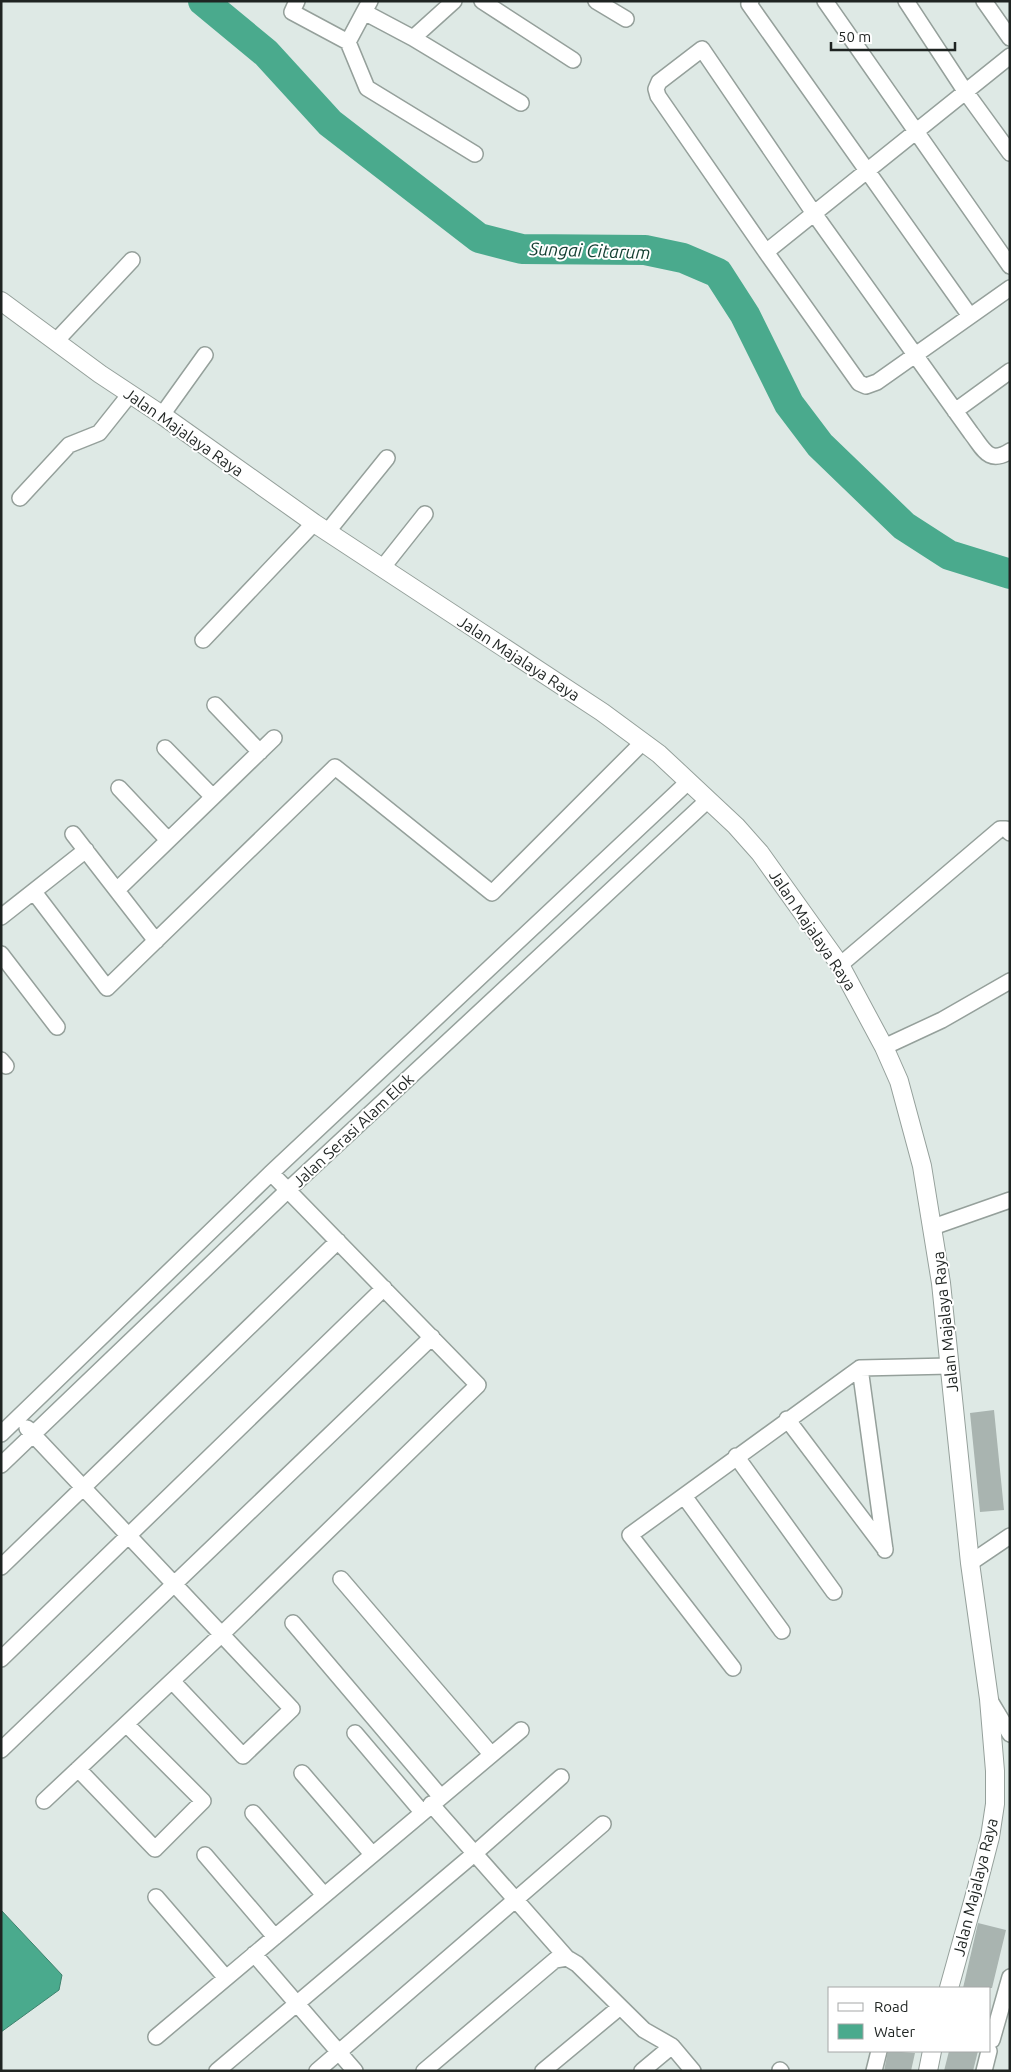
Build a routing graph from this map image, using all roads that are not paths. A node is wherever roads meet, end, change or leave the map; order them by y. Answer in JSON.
{"nodes":[{"id":1,"x":297,"y":1,"type":"edge"},
{"id":2,"x":454,"y":1,"type":"edge"},
{"id":3,"x":482,"y":1,"type":"edge"},
{"id":4,"x":751,"y":1,"type":"edge"},
{"id":5,"x":825,"y":1,"type":"edge"},
{"id":6,"x":906,"y":1,"type":"edge"},
{"id":7,"x":984,"y":1,"type":"edge"},
{"id":8,"x":599,"y":2,"type":"edge"},
{"id":9,"x":367,"y":6,"type":"edge"},
{"id":10,"x":626,"y":19,"type":"dead end"},
{"id":11,"x":413,"y":38,"type":"junction"},
{"id":12,"x":1010,"y":38,"type":"edge"},
{"id":13,"x":348,"y":42,"type":"junction"},
{"id":14,"x":1010,"y":56,"type":"edge"},
{"id":15,"x":573,"y":60,"type":"dead end"},
{"id":16,"x":965,"y":91,"type":"junction"},
{"id":17,"x":521,"y":103,"type":"dead end"},
{"id":18,"x":916,"y":131,"type":"junction"},
{"id":19,"x":1010,"y":153,"type":"edge"},
{"id":20,"x":475,"y":154,"type":"dead end"},
{"id":21,"x":866,"y":170,"type":"junction"},
{"id":22,"x":813,"y":212,"type":"junction"},
{"id":23,"x":766,"y":252,"type":"junction"},
{"id":24,"x":132,"y":260,"type":"dead end"},
{"id":25,"x":1010,"y":266,"type":"edge"},
{"id":26,"x":1010,"y":288,"type":"edge"},
{"id":27,"x":1,"y":301,"type":"edge"},
{"id":28,"x":970,"y":316,"type":"junction"},
{"id":29,"x":56,"y":341,"type":"junction"},
{"id":30,"x":205,"y":355,"type":"dead end"},
{"id":31,"x":915,"y":355,"type":"junction"},
{"id":32,"x":1010,"y":371,"type":"edge"},
{"id":33,"x":130,"y":394,"type":"junction"},
{"id":34,"x":955,"y":411,"type":"junction"},
{"id":35,"x":162,"y":415,"type":"junction"},
{"id":36,"x":1010,"y":451,"type":"edge"},
{"id":37,"x":387,"y":458,"type":"dead end"},
{"id":38,"x":20,"y":498,"type":"dead end"},
{"id":39,"x":426,"y":514,"type":"dead end"},
{"id":40,"x":322,"y":527,"type":"junction"},
{"id":41,"x":383,"y":567,"type":"junction"},
{"id":42,"x":203,"y":640,"type":"dead end"},
{"id":43,"x":215,"y":705,"type":"dead end"},
{"id":44,"x":274,"y":738,"type":"dead end"},
{"id":45,"x":643,"y":742,"type":"junction"},
{"id":46,"x":165,"y":748,"type":"dead end"},
{"id":47,"x":260,"y":752,"type":"junction"},
{"id":48,"x":688,"y":782,"type":"junction"},
{"id":49,"x":119,"y":788,"type":"dead end"},
{"id":50,"x":213,"y":797,"type":"junction"},
{"id":51,"x":708,"y":800,"type":"junction"},
{"id":52,"x":641,"y":827,"type":"junction"},
{"id":53,"x":1010,"y":833,"type":"edge"},
{"id":54,"x":73,"y":834,"type":"dead end"},
{"id":55,"x":168,"y":840,"type":"junction"},
{"id":56,"x":658,"y":846,"type":"junction"},
{"id":57,"x":86,"y":850,"type":"junction"},
{"id":58,"x":117,"y":890,"type":"junction"},
{"id":59,"x":34,"y":892,"type":"junction"},
{"id":60,"x":1,"y":917,"type":"edge"},
{"id":61,"x":156,"y":940,"type":"junction"},
{"id":62,"x":1,"y":954,"type":"edge"},
{"id":63,"x":840,"y":965,"type":"junction"},
{"id":64,"x":1010,"y":982,"type":"edge"},
{"id":65,"x":57,"y":1027,"type":"dead end"},
{"id":66,"x":884,"y":1047,"type":"junction"},
{"id":67,"x":271,"y":1172,"type":"junction"},
{"id":68,"x":288,"y":1190,"type":"junction"},
{"id":69,"x":1010,"y":1200,"type":"edge"},
{"id":70,"x":934,"y":1227,"type":"junction"},
{"id":71,"x":338,"y":1241,"type":"junction"},
{"id":72,"x":384,"y":1288,"type":"junction"},
{"id":73,"x":432,"y":1338,"type":"junction"},
{"id":74,"x":950,"y":1366,"type":"junction"},
{"id":75,"x":860,"y":1368,"type":"junction"},
{"id":76,"x":18,"y":1417,"type":"junction"},
{"id":77,"x":787,"y":1419,"type":"junction"},
{"id":78,"x":1,"y":1434,"type":"edge"},
{"id":79,"x":33,"y":1434,"type":"junction"},
{"id":80,"x":736,"y":1456,"type":"junction"},
{"id":81,"x":1,"y":1465,"type":"edge"},
{"id":82,"x":84,"y":1487,"type":"junction"},
{"id":83,"x":684,"y":1496,"type":"junction"},
{"id":84,"x":1010,"y":1536,"type":"edge"},
{"id":85,"x":130,"y":1537,"type":"junction"},
{"id":86,"x":970,"y":1563,"type":"junction"},
{"id":87,"x":1,"y":1567,"type":"edge"},
{"id":88,"x":340,"y":1579,"type":"dead end"},
{"id":89,"x":175,"y":1584,"type":"junction"},
{"id":90,"x":834,"y":1592,"type":"dead end"},
{"id":91,"x":294,"y":1623,"type":"dead end"},
{"id":92,"x":782,"y":1631,"type":"dead end"},
{"id":93,"x":222,"y":1634,"type":"junction"},
{"id":94,"x":1,"y":1659,"type":"edge"},
{"id":95,"x":733,"y":1668,"type":"dead end"},
{"id":96,"x":172,"y":1681,"type":"junction"},
{"id":97,"x":989,"y":1699,"type":"junction"},
{"id":98,"x":126,"y":1724,"type":"junction"},
{"id":99,"x":521,"y":1730,"type":"dead end"},
{"id":100,"x":355,"y":1733,"type":"dead end"},
{"id":101,"x":1010,"y":1734,"type":"edge"},
{"id":102,"x":1,"y":1750,"type":"edge"},
{"id":103,"x":491,"y":1754,"type":"junction"},
{"id":104,"x":78,"y":1769,"type":"junction"},
{"id":105,"x":302,"y":1773,"type":"dead end"},
{"id":106,"x":561,"y":1777,"type":"dead end"},
{"id":107,"x":44,"y":1801,"type":"dead end"},
{"id":108,"x":431,"y":1804,"type":"junction"},
{"id":109,"x":253,"y":1813,"type":"dead end"},
{"id":110,"x":603,"y":1824,"type":"dead end"},
{"id":111,"x":372,"y":1854,"type":"junction"},
{"id":112,"x":474,"y":1854,"type":"junction"},
{"id":113,"x":205,"y":1855,"type":"dead end"},
{"id":114,"x":324,"y":1895,"type":"junction"},
{"id":115,"x":156,"y":1896,"type":"dead end"},
{"id":116,"x":514,"y":1900,"type":"junction"},
{"id":117,"x":275,"y":1937,"type":"junction"},
{"id":118,"x":254,"y":1954,"type":"junction"},
{"id":119,"x":567,"y":1958,"type":"junction"},
{"id":120,"x":1010,"y":1977,"type":"edge"},
{"id":121,"x":226,"y":1978,"type":"junction"},
{"id":122,"x":949,"y":1987,"type":"edge"},
{"id":123,"x":297,"y":2003,"type":"junction"},
{"id":124,"x":620,"y":2007,"type":"junction"},
{"id":125,"x":1010,"y":2028,"type":"edge"},
{"id":126,"x":156,"y":2037,"type":"dead end"},
{"id":127,"x":672,"y":2046,"type":"junction"},
{"id":128,"x":991,"y":2047,"type":"edge"},
{"id":129,"x":339,"y":2052,"type":"junction"},
{"id":130,"x":880,"y":2052,"type":"edge"},
{"id":131,"x":932,"y":2052,"type":"edge"},
{"id":132,"x":990,"y":2052,"type":"edge"},
{"id":133,"x":217,"y":2071,"type":"edge"},
{"id":134,"x":317,"y":2071,"type":"edge"},
{"id":135,"x":355,"y":2071,"type":"edge"},
{"id":136,"x":424,"y":2071,"type":"edge"},
{"id":137,"x":543,"y":2071,"type":"edge"},
{"id":138,"x":642,"y":2071,"type":"edge"},
{"id":139,"x":694,"y":2071,"type":"edge"},
{"id":140,"x":874,"y":2071,"type":"edge"},
{"id":141,"x":928,"y":2071,"type":"edge"},
{"id":142,"x":984,"y":2071,"type":"edge"}],
"edges":[{"from":1,"to":13,"type":"street"},
{"from":2,"to":11,"type":"street"},
{"from":3,"to":15,"type":"street"},
{"from":4,"to":21,"type":"street"},
{"from":5,"to":18,"type":"street"},
{"from":6,"to":16,"type":"street"},
{"from":7,"to":12,"type":"street"},
{"from":8,"to":10,"type":"street"},
{"from":9,"to":11,"type":"street"},
{"from":9,"to":13,"type":"street"},
{"from":11,"to":17,"type":"street"},
{"from":13,"to":20,"type":"street"},
{"from":14,"to":16,"type":"street"},
{"from":16,"to":18,"type":"street"},
{"from":16,"to":19,"type":"street"},
{"from":18,"to":21,"type":"street"},
{"from":18,"to":25,"type":"street"},
{"from":21,"to":22,"type":"street"},
{"from":21,"to":28,"type":"street"},
{"from":22,"to":23,"type":"street"},
{"from":22,"to":23,"type":"street"},
{"from":22,"to":31,"type":"street"},
{"from":23,"to":31,"type":"street"},
{"from":24,"to":29,"type":"street"},
{"from":26,"to":28,"type":"street"},
{"from":27,"to":29,"type":"street","name":"Jalan Majalaya Raya"},
{"from":28,"to":31,"type":"street"},
{"from":29,"to":33,"type":"street","name":"Jalan Majalaya Raya"},
{"from":30,"to":35,"type":"street"},
{"from":31,"to":34,"type":"street"},
{"from":32,"to":34,"type":"street"},
{"from":33,"to":35,"type":"street","name":"Jalan Majalaya Raya"},
{"from":33,"to":38,"type":"street"},
{"from":34,"to":36,"type":"street"},
{"from":35,"to":40,"type":"street","name":"Jalan Majalaya Raya"},
{"from":37,"to":40,"type":"street"},
{"from":39,"to":41,"type":"street"},
{"from":40,"to":41,"type":"street","name":"Jalan Majalaya Raya"},
{"from":40,"to":42,"type":"street"},
{"from":41,"to":45,"type":"street","name":"Jalan Majalaya Raya"},
{"from":43,"to":47,"type":"street"},
{"from":44,"to":47,"type":"street"},
{"from":45,"to":48,"type":"street","name":"Jalan Majalaya Raya"},
{"from":45,"to":61,"type":"street"},
{"from":46,"to":50,"type":"street"},
{"from":47,"to":50,"type":"street"},
{"from":48,"to":51,"type":"street","name":"Jalan Majalaya Raya"},
{"from":48,"to":52,"type":"street","name":"Jalan Serasi Alam Elok"},
{"from":49,"to":55,"type":"street"},
{"from":50,"to":55,"type":"street"},
{"from":51,"to":56,"type":"street","name":"Jalan Serasi Alam Elok"},
{"from":51,"to":63,"type":"street","name":"Jalan Majalaya Raya"},
{"from":52,"to":56,"type":"street"},
{"from":52,"to":67,"type":"street","name":"Jalan Serasi Alam Elok"},
{"from":53,"to":63,"type":"street"},
{"from":54,"to":57,"type":"street"},
{"from":55,"to":58,"type":"street"},
{"from":56,"to":68,"type":"street","name":"Jalan Serasi Alam Elok"},
{"from":57,"to":58,"type":"street"},
{"from":57,"to":59,"type":"street"},
{"from":58,"to":61,"type":"street"},
{"from":59,"to":60,"type":"street"},
{"from":59,"to":61,"type":"street"},
{"from":62,"to":65,"type":"street"},
{"from":63,"to":66,"type":"street","name":"Jalan Majalaya Raya"},
{"from":64,"to":66,"type":"street"},
{"from":66,"to":70,"type":"street","name":"Jalan Majalaya Raya"},
{"from":67,"to":68,"type":"street"},
{"from":67,"to":76,"type":"street","name":"Jalan Serasi Alam Elok"},
{"from":68,"to":71,"type":"street"},
{"from":68,"to":79,"type":"street","name":"Jalan Serasi Alam Elok"},
{"from":69,"to":70,"type":"street"},
{"from":70,"to":74,"type":"street","name":"Jalan Majalaya Raya"},
{"from":71,"to":72,"type":"street"},
{"from":71,"to":82,"type":"street"},
{"from":72,"to":73,"type":"street"},
{"from":72,"to":85,"type":"street"},
{"from":73,"to":89,"type":"street"},
{"from":73,"to":93,"type":"street"},
{"from":74,"to":75,"type":"street"},
{"from":74,"to":86,"type":"street","name":"Jalan Majalaya Raya"},
{"from":75,"to":77,"type":"street"},
{"from":75,"to":77,"type":"street"},
{"from":76,"to":78,"type":"street","name":"Jalan Serasi Alam Elok"},
{"from":76,"to":79,"type":"street"},
{"from":77,"to":80,"type":"street"},
{"from":79,"to":81,"type":"street","name":"Jalan Serasi Alam Elok"},
{"from":79,"to":82,"type":"street"},
{"from":80,"to":83,"type":"street"},
{"from":80,"to":90,"type":"street"},
{"from":82,"to":85,"type":"street"},
{"from":82,"to":87,"type":"street"},
{"from":83,"to":92,"type":"street"},
{"from":83,"to":95,"type":"street"},
{"from":84,"to":86,"type":"street"},
{"from":85,"to":89,"type":"street"},
{"from":85,"to":94,"type":"street"},
{"from":86,"to":97,"type":"street","name":"Jalan Majalaya Raya"},
{"from":88,"to":103,"type":"street"},
{"from":89,"to":93,"type":"street"},
{"from":89,"to":102,"type":"street"},
{"from":91,"to":108,"type":"street"},
{"from":93,"to":96,"type":"street"},
{"from":93,"to":96,"type":"street"},
{"from":96,"to":98,"type":"street"},
{"from":97,"to":101,"type":"street"},
{"from":97,"to":122,"type":"street","name":"Jalan Majalaya Raya"},
{"from":98,"to":104,"type":"street"},
{"from":98,"to":104,"type":"street"},
{"from":99,"to":103,"type":"street"},
{"from":100,"to":108,"type":"street"},
{"from":103,"to":108,"type":"street"},
{"from":104,"to":107,"type":"street"},
{"from":105,"to":111,"type":"street"},
{"from":106,"to":112,"type":"street"},
{"from":108,"to":111,"type":"street"},
{"from":108,"to":112,"type":"street"},
{"from":109,"to":114,"type":"street"},
{"from":110,"to":116,"type":"street"},
{"from":111,"to":114,"type":"street"},
{"from":112,"to":116,"type":"street"},
{"from":112,"to":123,"type":"street"},
{"from":113,"to":117,"type":"street"},
{"from":114,"to":117,"type":"street"},
{"from":115,"to":121,"type":"street"},
{"from":116,"to":119,"type":"street"},
{"from":116,"to":129,"type":"street"},
{"from":117,"to":118,"type":"street"},
{"from":118,"to":121,"type":"street"},
{"from":118,"to":123,"type":"street"},
{"from":119,"to":124,"type":"street"},
{"from":119,"to":136,"type":"street"},
{"from":120,"to":128,"type":"street"},
{"from":121,"to":126,"type":"street"},
{"from":123,"to":129,"type":"street"},
{"from":123,"to":133,"type":"street"},
{"from":124,"to":127,"type":"street"},
{"from":124,"to":137,"type":"street"},
{"from":125,"to":128,"type":"street"},
{"from":127,"to":138,"type":"street"},
{"from":127,"to":139,"type":"street"},
{"from":129,"to":134,"type":"street"},
{"from":129,"to":135,"type":"street"},
{"from":130,"to":140,"type":"street"},
{"from":131,"to":141,"type":"street"},
{"from":132,"to":142,"type":"street"}]}
